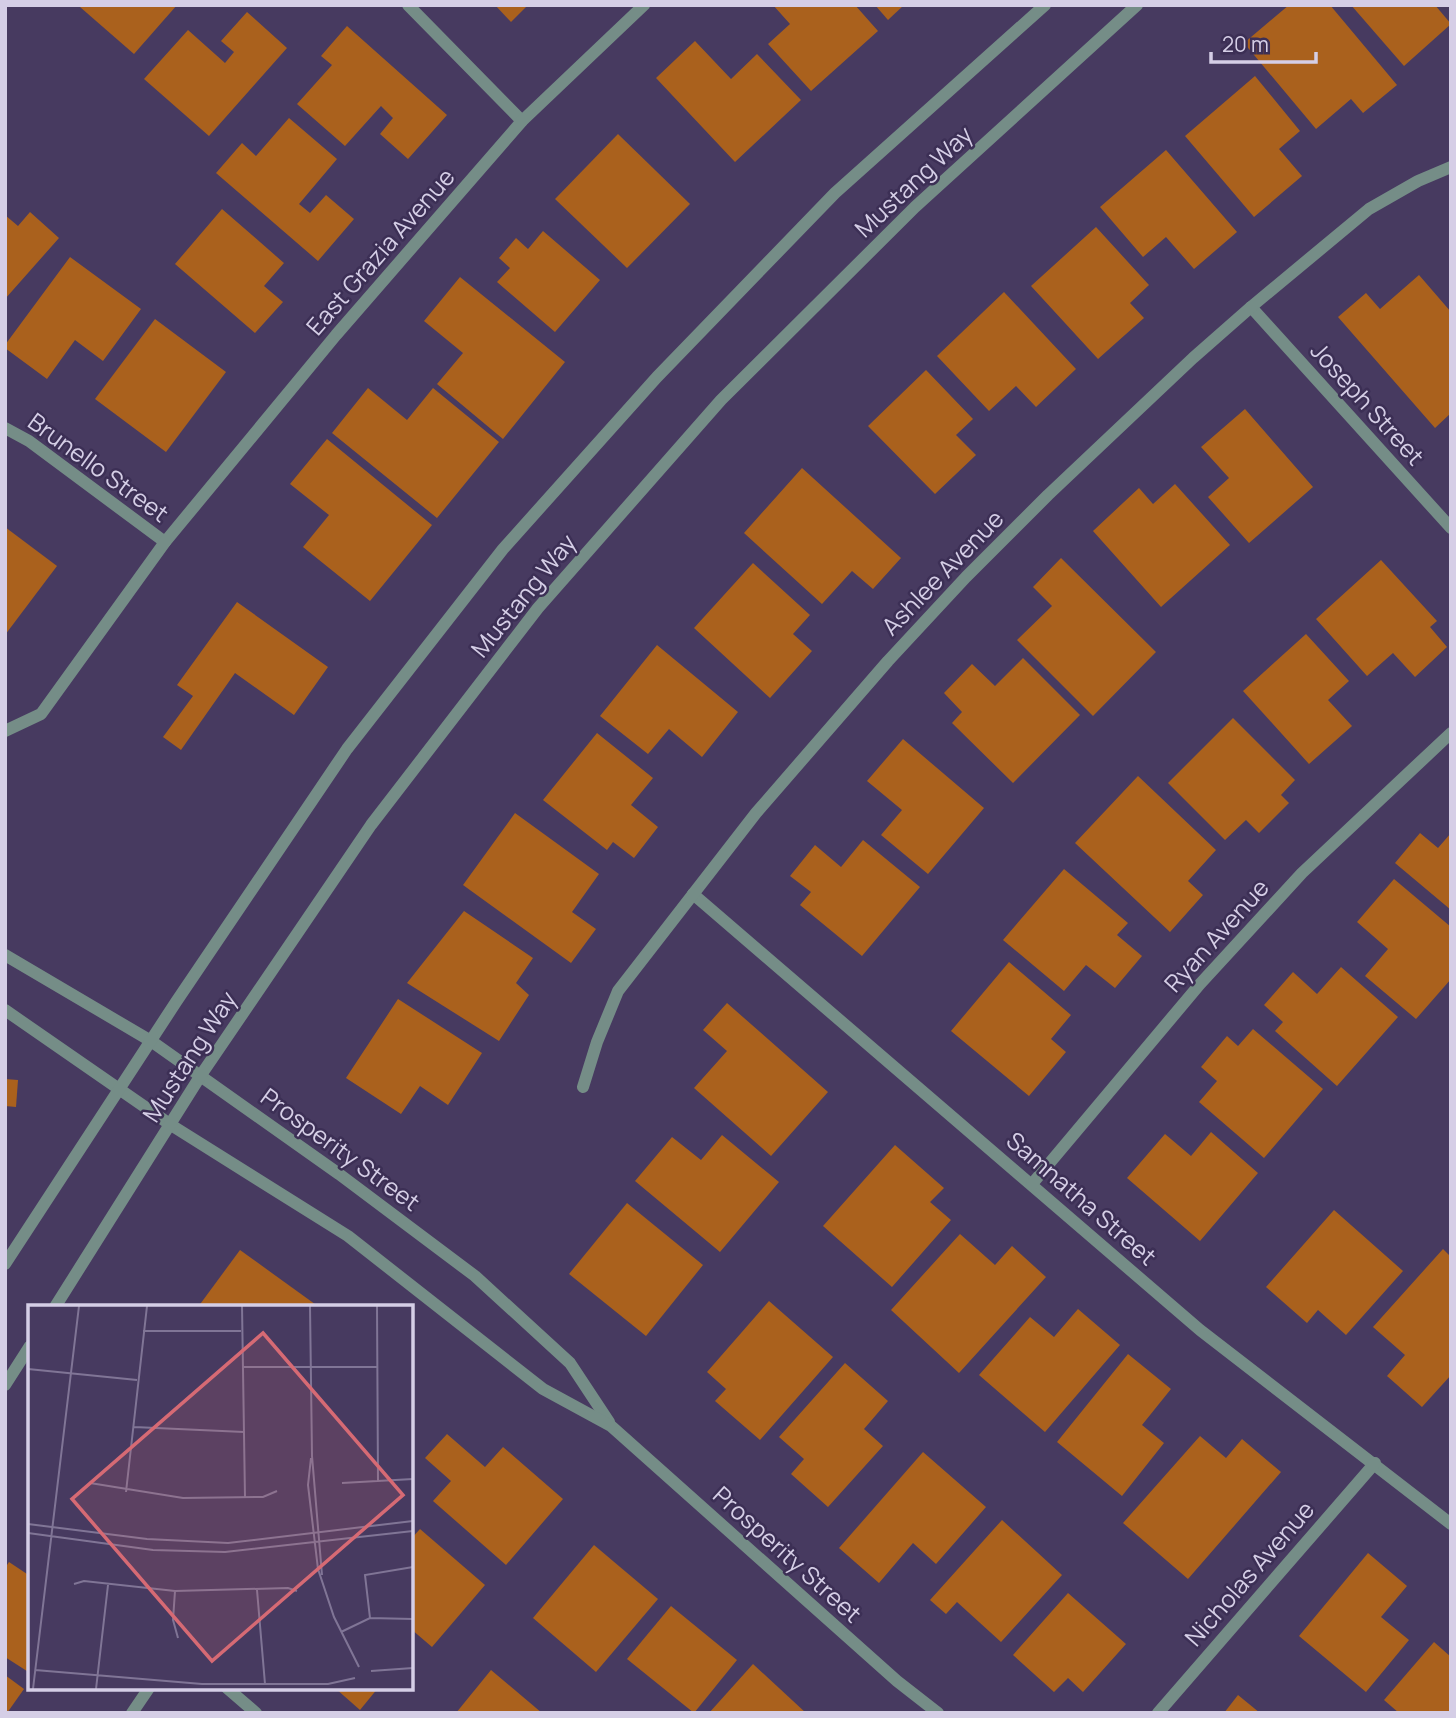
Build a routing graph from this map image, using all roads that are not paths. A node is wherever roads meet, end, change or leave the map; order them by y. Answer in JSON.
{"nodes":[{"id":1,"x":408,"y":5,"type":"edge"},
{"id":2,"x":644,"y":5,"type":"edge"},
{"id":3,"x":1045,"y":5,"type":"edge"},
{"id":4,"x":1137,"y":5,"type":"edge"},
{"id":5,"x":522,"y":121,"type":"junction"},
{"id":6,"x":1451,"y":167,"type":"edge"},
{"id":7,"x":1251,"y":307,"type":"junction"},
{"id":8,"x":5,"y":428,"type":"edge"},
{"id":9,"x":1451,"y":528,"type":"edge"},
{"id":10,"x":166,"y":542,"type":"junction"},
{"id":11,"x":5,"y":732,"type":"edge"},
{"id":12,"x":1451,"y":733,"type":"edge"},
{"id":13,"x":693,"y":894,"type":"junction"},
{"id":14,"x":5,"y":955,"type":"edge"},
{"id":15,"x":5,"y":1010,"type":"edge"},
{"id":16,"x":151,"y":1041,"type":"junction"},
{"id":17,"x":201,"y":1076,"type":"junction"},
{"id":18,"x":583,"y":1087,"type":"dead end"},
{"id":19,"x":118,"y":1090,"type":"junction"},
{"id":20,"x":171,"y":1125,"type":"junction"},
{"id":21,"x":1032,"y":1184,"type":"junction"},
{"id":22,"x":5,"y":1264,"type":"edge"},
{"id":23,"x":56,"y":1305,"type":"edge"},
{"id":24,"x":28,"y":1349,"type":"edge"},
{"id":25,"x":5,"y":1384,"type":"edge"},
{"id":26,"x":611,"y":1426,"type":"junction"},
{"id":27,"x":1375,"y":1463,"type":"junction"},
{"id":28,"x":1451,"y":1524,"type":"edge"},
{"id":29,"x":148,"y":1690,"type":"edge"},
{"id":30,"x":229,"y":1690,"type":"edge"},
{"id":31,"x":132,"y":1713,"type":"edge"},
{"id":32,"x":256,"y":1713,"type":"edge"},
{"id":33,"x":938,"y":1713,"type":"edge"},
{"id":34,"x":1158,"y":1713,"type":"edge"}],
"edges":[{"from":1,"to":5,"type":"street"},
{"from":2,"to":5,"type":"street","name":"East Grazia Avenue"},
{"from":3,"to":16,"type":"street","name":"Mustang Way"},
{"from":4,"to":17,"type":"street","name":"Mustang Way"},
{"from":5,"to":10,"type":"street","name":"East Grazia Avenue"},
{"from":6,"to":7,"type":"street","name":"Ashlee Avenue"},
{"from":7,"to":9,"type":"street","name":"Joseph Street"},
{"from":7,"to":13,"type":"street","name":"Ashlee Avenue"},
{"from":8,"to":10,"type":"street","name":"Brunello Street"},
{"from":10,"to":11,"type":"street","name":"East Grazia Avenue"},
{"from":12,"to":21,"type":"street","name":"Ryan Avenue"},
{"from":13,"to":18,"type":"street","name":"Ashlee Avenue"},
{"from":13,"to":21,"type":"street","name":"Samnatha Street"},
{"from":14,"to":16,"type":"street","name":"Prosperity Street"},
{"from":15,"to":19,"type":"street","name":"Prosperity Street"},
{"from":16,"to":17,"type":"street","name":"Prosperity Street"},
{"from":16,"to":19,"type":"street","name":"Mustang Way"},
{"from":17,"to":20,"type":"street","name":"Mustang Way"},
{"from":17,"to":26,"type":"street","name":"Prosperity Street"},
{"from":19,"to":20,"type":"street","name":"Prosperity Street"},
{"from":19,"to":22,"type":"street","name":"Mustang Way"},
{"from":20,"to":23,"type":"street","name":"Mustang Way"},
{"from":20,"to":26,"type":"street","name":"Prosperity Street"},
{"from":21,"to":27,"type":"street","name":"Samnatha Street"},
{"from":24,"to":25,"type":"street"},
{"from":26,"to":33,"type":"street","name":"Prosperity Street"},
{"from":27,"to":28,"type":"street","name":"Samnatha Street"},
{"from":27,"to":34,"type":"street","name":"Nicholas Avenue"},
{"from":29,"to":31,"type":"street"},
{"from":30,"to":32,"type":"street"}]}
